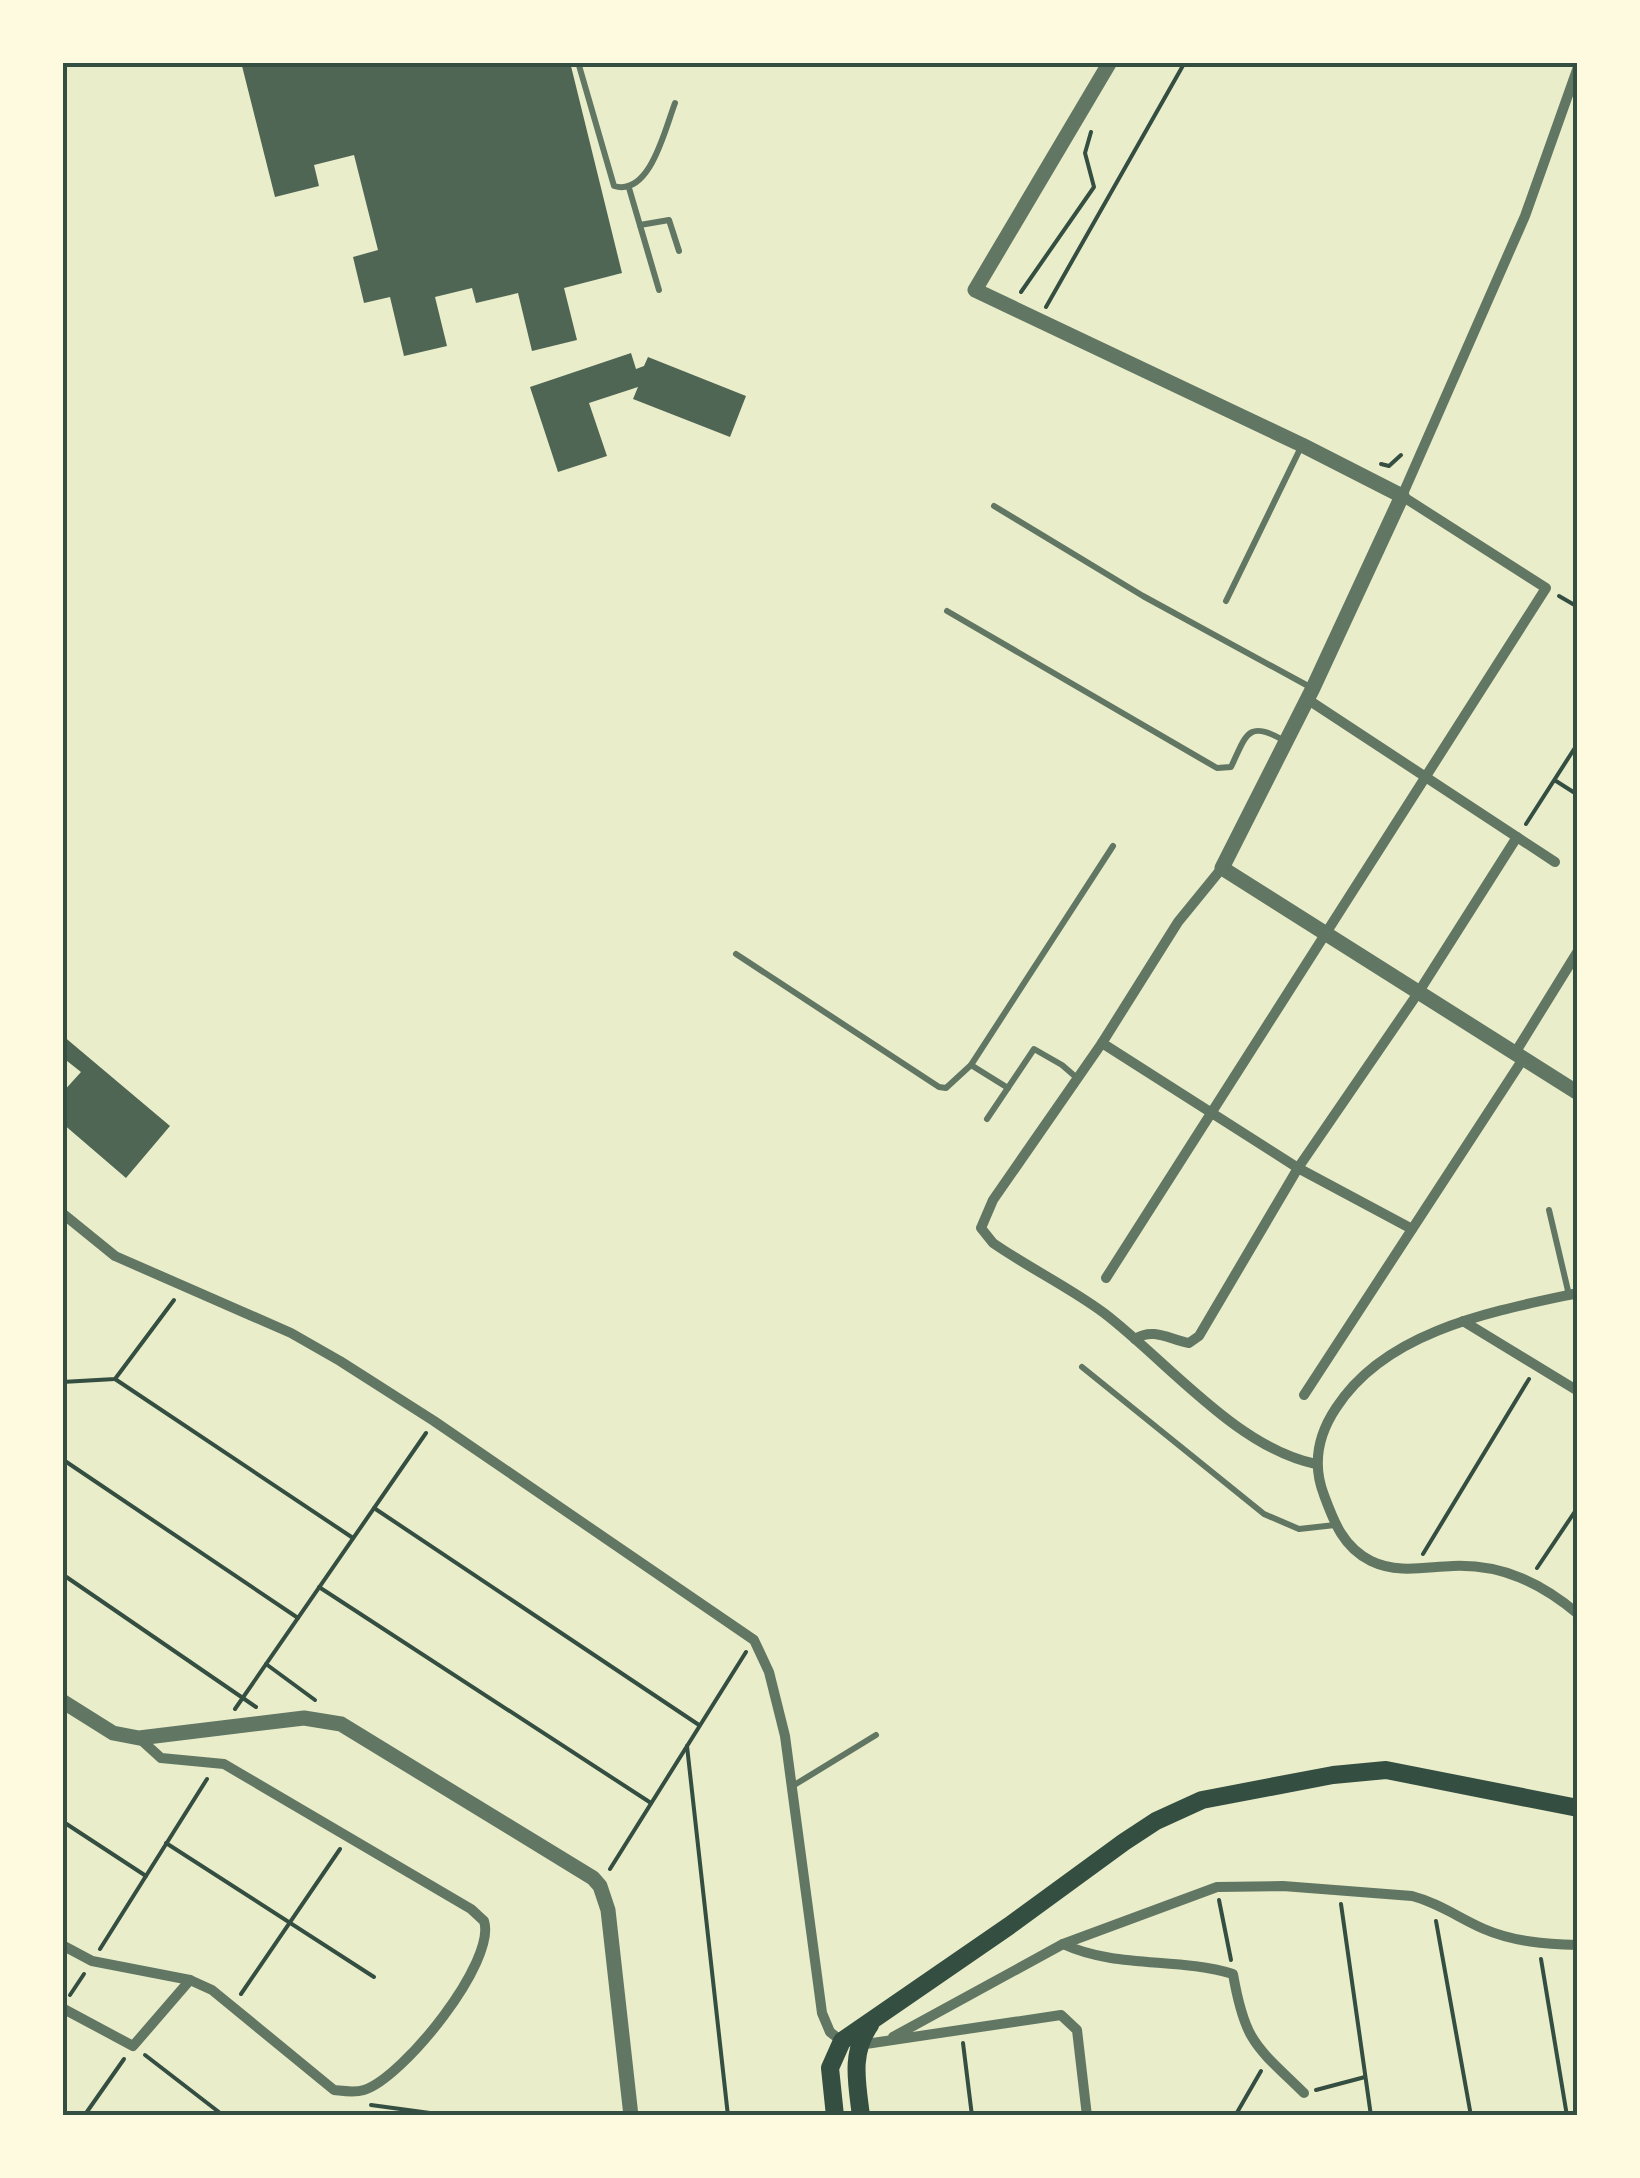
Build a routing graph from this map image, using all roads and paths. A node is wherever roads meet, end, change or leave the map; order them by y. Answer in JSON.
{"nodes":[{"id":1,"x":578,"y":62,"type":"edge"},
{"id":2,"x":1110,"y":62,"type":"edge"},
{"id":3,"x":1184,"y":62,"type":"edge"},
{"id":4,"x":1578,"y":67,"type":"edge"},
{"id":5,"x":675,"y":103,"type":"dead end"},
{"id":6,"x":1098,"y":120,"type":"dead end"},
{"id":7,"x":629,"y":188,"type":"junction"},
{"id":8,"x":640,"y":225,"type":"junction"},
{"id":9,"x":679,"y":251,"type":"dead end"},
{"id":10,"x":659,"y":290,"type":"dead end"},
{"id":11,"x":1020,"y":292,"type":"dead end"},
{"id":12,"x":1038,"y":300,"type":"dead end"},
{"id":13,"x":1056,"y":309,"type":"dead end"},
{"id":14,"x":1038,"y":320,"type":"junction"},
{"id":15,"x":1407,"y":442,"type":"dead end"},
{"id":16,"x":1302,"y":445,"type":"junction"},
{"id":17,"x":1374,"y":462,"type":"dead end"},
{"id":18,"x":1402,"y":496,"type":"junction"},
{"id":19,"x":994,"y":506,"type":"dead end"},
{"id":20,"x":1546,"y":588,"type":"junction"},
{"id":21,"x":1226,"y":602,"type":"dead end"},
{"id":22,"x":1578,"y":607,"type":"edge"},
{"id":23,"x":947,"y":611,"type":"dead end"},
{"id":24,"x":1310,"y":694,"type":"junction"},
{"id":25,"x":1286,"y":742,"type":"junction"},
{"id":26,"x":1578,"y":743,"type":"edge"},
{"id":27,"x":1426,"y":776,"type":"junction"},
{"id":28,"x":1554,"y":780,"type":"junction"},
{"id":29,"x":1578,"y":794,"type":"edge"},
{"id":30,"x":1518,"y":837,"type":"junction"},
{"id":31,"x":1113,"y":846,"type":"dead end"},
{"id":32,"x":1556,"y":862,"type":"dead end"},
{"id":33,"x":1222,"y":868,"type":"junction"},
{"id":34,"x":1325,"y":934,"type":"junction"},
{"id":35,"x":1578,"y":951,"type":"edge"},
{"id":36,"x":736,"y":954,"type":"dead end"},
{"id":37,"x":1418,"y":992,"type":"junction"},
{"id":38,"x":1102,"y":1042,"type":"junction"},
{"id":39,"x":1519,"y":1056,"type":"junction"},
{"id":40,"x":972,"y":1065,"type":"junction"},
{"id":41,"x":1077,"y":1078,"type":"junction"},
{"id":42,"x":1008,"y":1088,"type":"junction"},
{"id":43,"x":1578,"y":1093,"type":"edge"},
{"id":44,"x":1213,"y":1112,"type":"junction"},
{"id":45,"x":987,"y":1119,"type":"dead end"},
{"id":46,"x":1298,"y":1168,"type":"junction"},
{"id":47,"x":1549,"y":1210,"type":"dead end"},
{"id":48,"x":62,"y":1213,"type":"edge"},
{"id":49,"x":1412,"y":1229,"type":"junction"},
{"id":50,"x":1106,"y":1278,"type":"dead end"},
{"id":51,"x":182,"y":1288,"type":"junction"},
{"id":52,"x":1573,"y":1294,"type":"edge"},
{"id":53,"x":1463,"y":1321,"type":"junction"},
{"id":54,"x":1136,"y":1339,"type":"junction"},
{"id":55,"x":1537,"y":1366,"type":"junction"},
{"id":56,"x":1082,"y":1368,"type":"dead end"},
{"id":57,"x":116,"y":1379,"type":"junction"},
{"id":58,"x":62,"y":1382,"type":"edge"},
{"id":59,"x":1578,"y":1391,"type":"edge"},
{"id":60,"x":1304,"y":1395,"type":"dead end"},
{"id":61,"x":434,"y":1421,"type":"junction"},
{"id":62,"x":62,"y":1459,"type":"edge"},
{"id":63,"x":1316,"y":1464,"type":"junction"},
{"id":64,"x":1578,"y":1507,"type":"edge"},
{"id":65,"x":374,"y":1508,"type":"junction"},
{"id":66,"x":1335,"y":1525,"type":"junction"},
{"id":67,"x":353,"y":1538,"type":"junction"},
{"id":68,"x":1414,"y":1569,"type":"junction"},
{"id":69,"x":62,"y":1574,"type":"edge"},
{"id":70,"x":1528,"y":1580,"type":"junction"},
{"id":71,"x":319,"y":1588,"type":"junction"},
{"id":72,"x":1578,"y":1614,"type":"edge"},
{"id":73,"x":298,"y":1618,"type":"junction"},
{"id":74,"x":754,"y":1640,"type":"junction"},
{"id":75,"x":266,"y":1664,"type":"junction"},
{"id":76,"x":242,"y":1698,"type":"junction"},
{"id":77,"x":62,"y":1701,"type":"edge"},
{"id":78,"x":326,"y":1714,"type":"junction"},
{"id":79,"x":276,"y":1722,"type":"junction"},
{"id":80,"x":699,"y":1725,"type":"junction"},
{"id":81,"x":222,"y":1728,"type":"junction"},
{"id":82,"x":876,"y":1734,"type":"dead end"},
{"id":83,"x":139,"y":1738,"type":"junction"},
{"id":84,"x":687,"y":1746,"type":"junction"},
{"id":85,"x":217,"y":1762,"type":"junction"},
{"id":86,"x":790,"y":1788,"type":"junction"},
{"id":87,"x":651,"y":1803,"type":"junction"},
{"id":88,"x":1578,"y":1808,"type":"edge"},
{"id":89,"x":62,"y":1821,"type":"edge"},
{"id":90,"x":348,"y":1837,"type":"junction"},
{"id":91,"x":166,"y":1843,"type":"junction"},
{"id":92,"x":146,"y":1876,"type":"junction"},
{"id":93,"x":600,"y":1886,"type":"junction"},
{"id":94,"x":1217,"y":1888,"type":"junction"},
{"id":95,"x":1339,"y":1889,"type":"junction"},
{"id":96,"x":1433,"y":1901,"type":"junction"},
{"id":97,"x":290,"y":1923,"type":"junction"},
{"id":98,"x":1063,"y":1944,"type":"junction"},
{"id":99,"x":1539,"y":1944,"type":"junction"},
{"id":100,"x":62,"y":1945,"type":"edge"},
{"id":101,"x":1578,"y":1945,"type":"edge"},
{"id":102,"x":92,"y":1960,"type":"junction"},
{"id":103,"x":1233,"y":1974,"type":"junction"},
{"id":104,"x":374,"y":1977,"type":"dead end"},
{"id":105,"x":190,"y":1980,"type":"junction"},
{"id":106,"x":233,"y":2006,"type":"junction"},
{"id":107,"x":62,"y":2008,"type":"edge"},
{"id":108,"x":962,"y":2029,"type":"junction"},
{"id":109,"x":885,"y":2041,"type":"junction"},
{"id":110,"x":850,"y":2043,"type":"junction"},
{"id":111,"x":133,"y":2046,"type":"junction"},
{"id":112,"x":1268,"y":2058,"type":"junction"},
{"id":113,"x":1365,"y":2077,"type":"junction"},
{"id":114,"x":366,"y":2090,"type":"junction"},
{"id":115,"x":1304,"y":2093,"type":"joint"},
{"id":116,"x":84,"y":2116,"type":"edge"},
{"id":117,"x":224,"y":2116,"type":"edge"},
{"id":118,"x":452,"y":2116,"type":"edge"},
{"id":119,"x":630,"y":2116,"type":"edge"},
{"id":120,"x":728,"y":2116,"type":"edge"},
{"id":121,"x":835,"y":2116,"type":"edge"},
{"id":122,"x":860,"y":2116,"type":"edge"},
{"id":123,"x":972,"y":2116,"type":"edge"},
{"id":124,"x":1088,"y":2116,"type":"edge"},
{"id":125,"x":1235,"y":2116,"type":"edge"},
{"id":126,"x":1371,"y":2116,"type":"edge"},
{"id":127,"x":1470,"y":2116,"type":"edge"},
{"id":128,"x":1568,"y":2116,"type":"edge"}],
"edges":[{"from":1,"to":7,"type":"lane"},
{"from":2,"to":14,"type":"street"},
{"from":3,"to":14,"type":"path"},
{"from":4,"to":18,"type":"street"},
{"from":5,"to":7,"type":"lane"},
{"from":6,"to":11,"type":"path"},
{"from":7,"to":8,"type":"lane"},
{"from":8,"to":9,"type":"lane"},
{"from":8,"to":10,"type":"lane"},
{"from":12,"to":13,"type":"path"},
{"from":14,"to":16,"type":"street"},
{"from":15,"to":17,"type":"path"},
{"from":16,"to":18,"type":"street"},
{"from":16,"to":21,"type":"lane"},
{"from":18,"to":20,"type":"street"},
{"from":18,"to":24,"type":"street"},
{"from":19,"to":24,"type":"lane"},
{"from":20,"to":22,"type":"path"},
{"from":20,"to":27,"type":"street"},
{"from":23,"to":25,"type":"lane"},
{"from":24,"to":25,"type":"street"},
{"from":24,"to":27,"type":"street"},
{"from":25,"to":33,"type":"street"},
{"from":26,"to":28,"type":"path"},
{"from":27,"to":30,"type":"street"},
{"from":27,"to":34,"type":"street"},
{"from":28,"to":29,"type":"path"},
{"from":28,"to":30,"type":"path"},
{"from":30,"to":32,"type":"street"},
{"from":30,"to":37,"type":"street"},
{"from":31,"to":40,"type":"lane"},
{"from":33,"to":34,"type":"street"},
{"from":33,"to":38,"type":"street"},
{"from":34,"to":37,"type":"street"},
{"from":34,"to":44,"type":"street"},
{"from":35,"to":39,"type":"street"},
{"from":36,"to":40,"type":"lane"},
{"from":37,"to":39,"type":"street"},
{"from":37,"to":46,"type":"street"},
{"from":38,"to":41,"type":"street"},
{"from":38,"to":44,"type":"street"},
{"from":39,"to":43,"type":"street"},
{"from":39,"to":49,"type":"street"},
{"from":40,"to":42,"type":"lane"},
{"from":41,"to":42,"type":"lane"},
{"from":41,"to":54,"type":"street"},
{"from":42,"to":45,"type":"lane"},
{"from":44,"to":46,"type":"street"},
{"from":44,"to":50,"type":"street"},
{"from":46,"to":49,"type":"street"},
{"from":46,"to":54,"type":"street"},
{"from":47,"to":52,"type":"lane"},
{"from":48,"to":51,"type":"street"},
{"from":49,"to":60,"type":"street"},
{"from":51,"to":57,"type":"path"},
{"from":51,"to":61,"type":"street"},
{"from":52,"to":53,"type":"street"},
{"from":53,"to":55,"type":"street"},
{"from":53,"to":63,"type":"street"},
{"from":54,"to":63,"type":"street"},
{"from":55,"to":59,"type":"street"},
{"from":55,"to":68,"type":"path"},
{"from":56,"to":66,"type":"lane"},
{"from":57,"to":58,"type":"path"},
{"from":57,"to":67,"type":"path"},
{"from":61,"to":65,"type":"path"},
{"from":61,"to":74,"type":"street"},
{"from":62,"to":73,"type":"path"},
{"from":63,"to":66,"type":"street"},
{"from":64,"to":70,"type":"path"},
{"from":65,"to":67,"type":"path"},
{"from":65,"to":80,"type":"path"},
{"from":66,"to":68,"type":"street"},
{"from":67,"to":71,"type":"path"},
{"from":68,"to":70,"type":"street"},
{"from":69,"to":76,"type":"path"},
{"from":70,"to":72,"type":"street"},
{"from":71,"to":73,"type":"path"},
{"from":71,"to":87,"type":"path"},
{"from":73,"to":75,"type":"path"},
{"from":74,"to":80,"type":"path"},
{"from":74,"to":86,"type":"street"},
{"from":75,"to":76,"type":"path"},
{"from":75,"to":78,"type":"path"},
{"from":76,"to":79,"type":"path"},
{"from":76,"to":81,"type":"path"},
{"from":77,"to":83,"type":"street"},
{"from":78,"to":79,"type":"street"},
{"from":78,"to":93,"type":"street"},
{"from":79,"to":81,"type":"street"},
{"from":80,"to":84,"type":"path"},
{"from":81,"to":83,"type":"street"},
{"from":82,"to":86,"type":"lane"},
{"from":83,"to":85,"type":"street"},
{"from":84,"to":87,"type":"path"},
{"from":84,"to":120,"type":"path"},
{"from":85,"to":90,"type":"street"},
{"from":85,"to":91,"type":"path"},
{"from":86,"to":110,"type":"street"},
{"from":87,"to":93,"type":"path"},
{"from":88,"to":110,"type":"main road"},
{"from":89,"to":92,"type":"path"},
{"from":90,"to":97,"type":"path"},
{"from":90,"to":114,"type":"street"},
{"from":91,"to":92,"type":"path"},
{"from":91,"to":97,"type":"path"},
{"from":92,"to":102,"type":"path"},
{"from":93,"to":119,"type":"street"},
{"from":94,"to":95,"type":"street"},
{"from":94,"to":98,"type":"street"},
{"from":94,"to":103,"type":"path"},
{"from":95,"to":96,"type":"street"},
{"from":95,"to":113,"type":"path"},
{"from":96,"to":99,"type":"street"},
{"from":96,"to":127,"type":"path"},
{"from":97,"to":104,"type":"path"},
{"from":97,"to":106,"type":"path"},
{"from":98,"to":103,"type":"street"},
{"from":98,"to":109,"type":"street"},
{"from":99,"to":101,"type":"street"},
{"from":99,"to":128,"type":"path"},
{"from":100,"to":102,"type":"street"},
{"from":102,"to":105,"type":"street"},
{"from":102,"to":107,"type":"path"},
{"from":103,"to":112,"type":"street"},
{"from":105,"to":106,"type":"street"},
{"from":105,"to":111,"type":"street"},
{"from":106,"to":114,"type":"street"},
{"from":107,"to":111,"type":"street"},
{"from":108,"to":109,"type":"street"},
{"from":108,"to":123,"type":"path"},
{"from":108,"to":124,"type":"street"},
{"from":109,"to":110,"type":"street"},
{"from":110,"to":121,"type":"main road"},
{"from":110,"to":122,"type":"main road"},
{"from":111,"to":116,"type":"path"},
{"from":111,"to":117,"type":"path"},
{"from":112,"to":115,"type":"street"},
{"from":112,"to":125,"type":"path"},
{"from":113,"to":115,"type":"path"},
{"from":113,"to":126,"type":"path"},
{"from":114,"to":118,"type":"path"}]}
